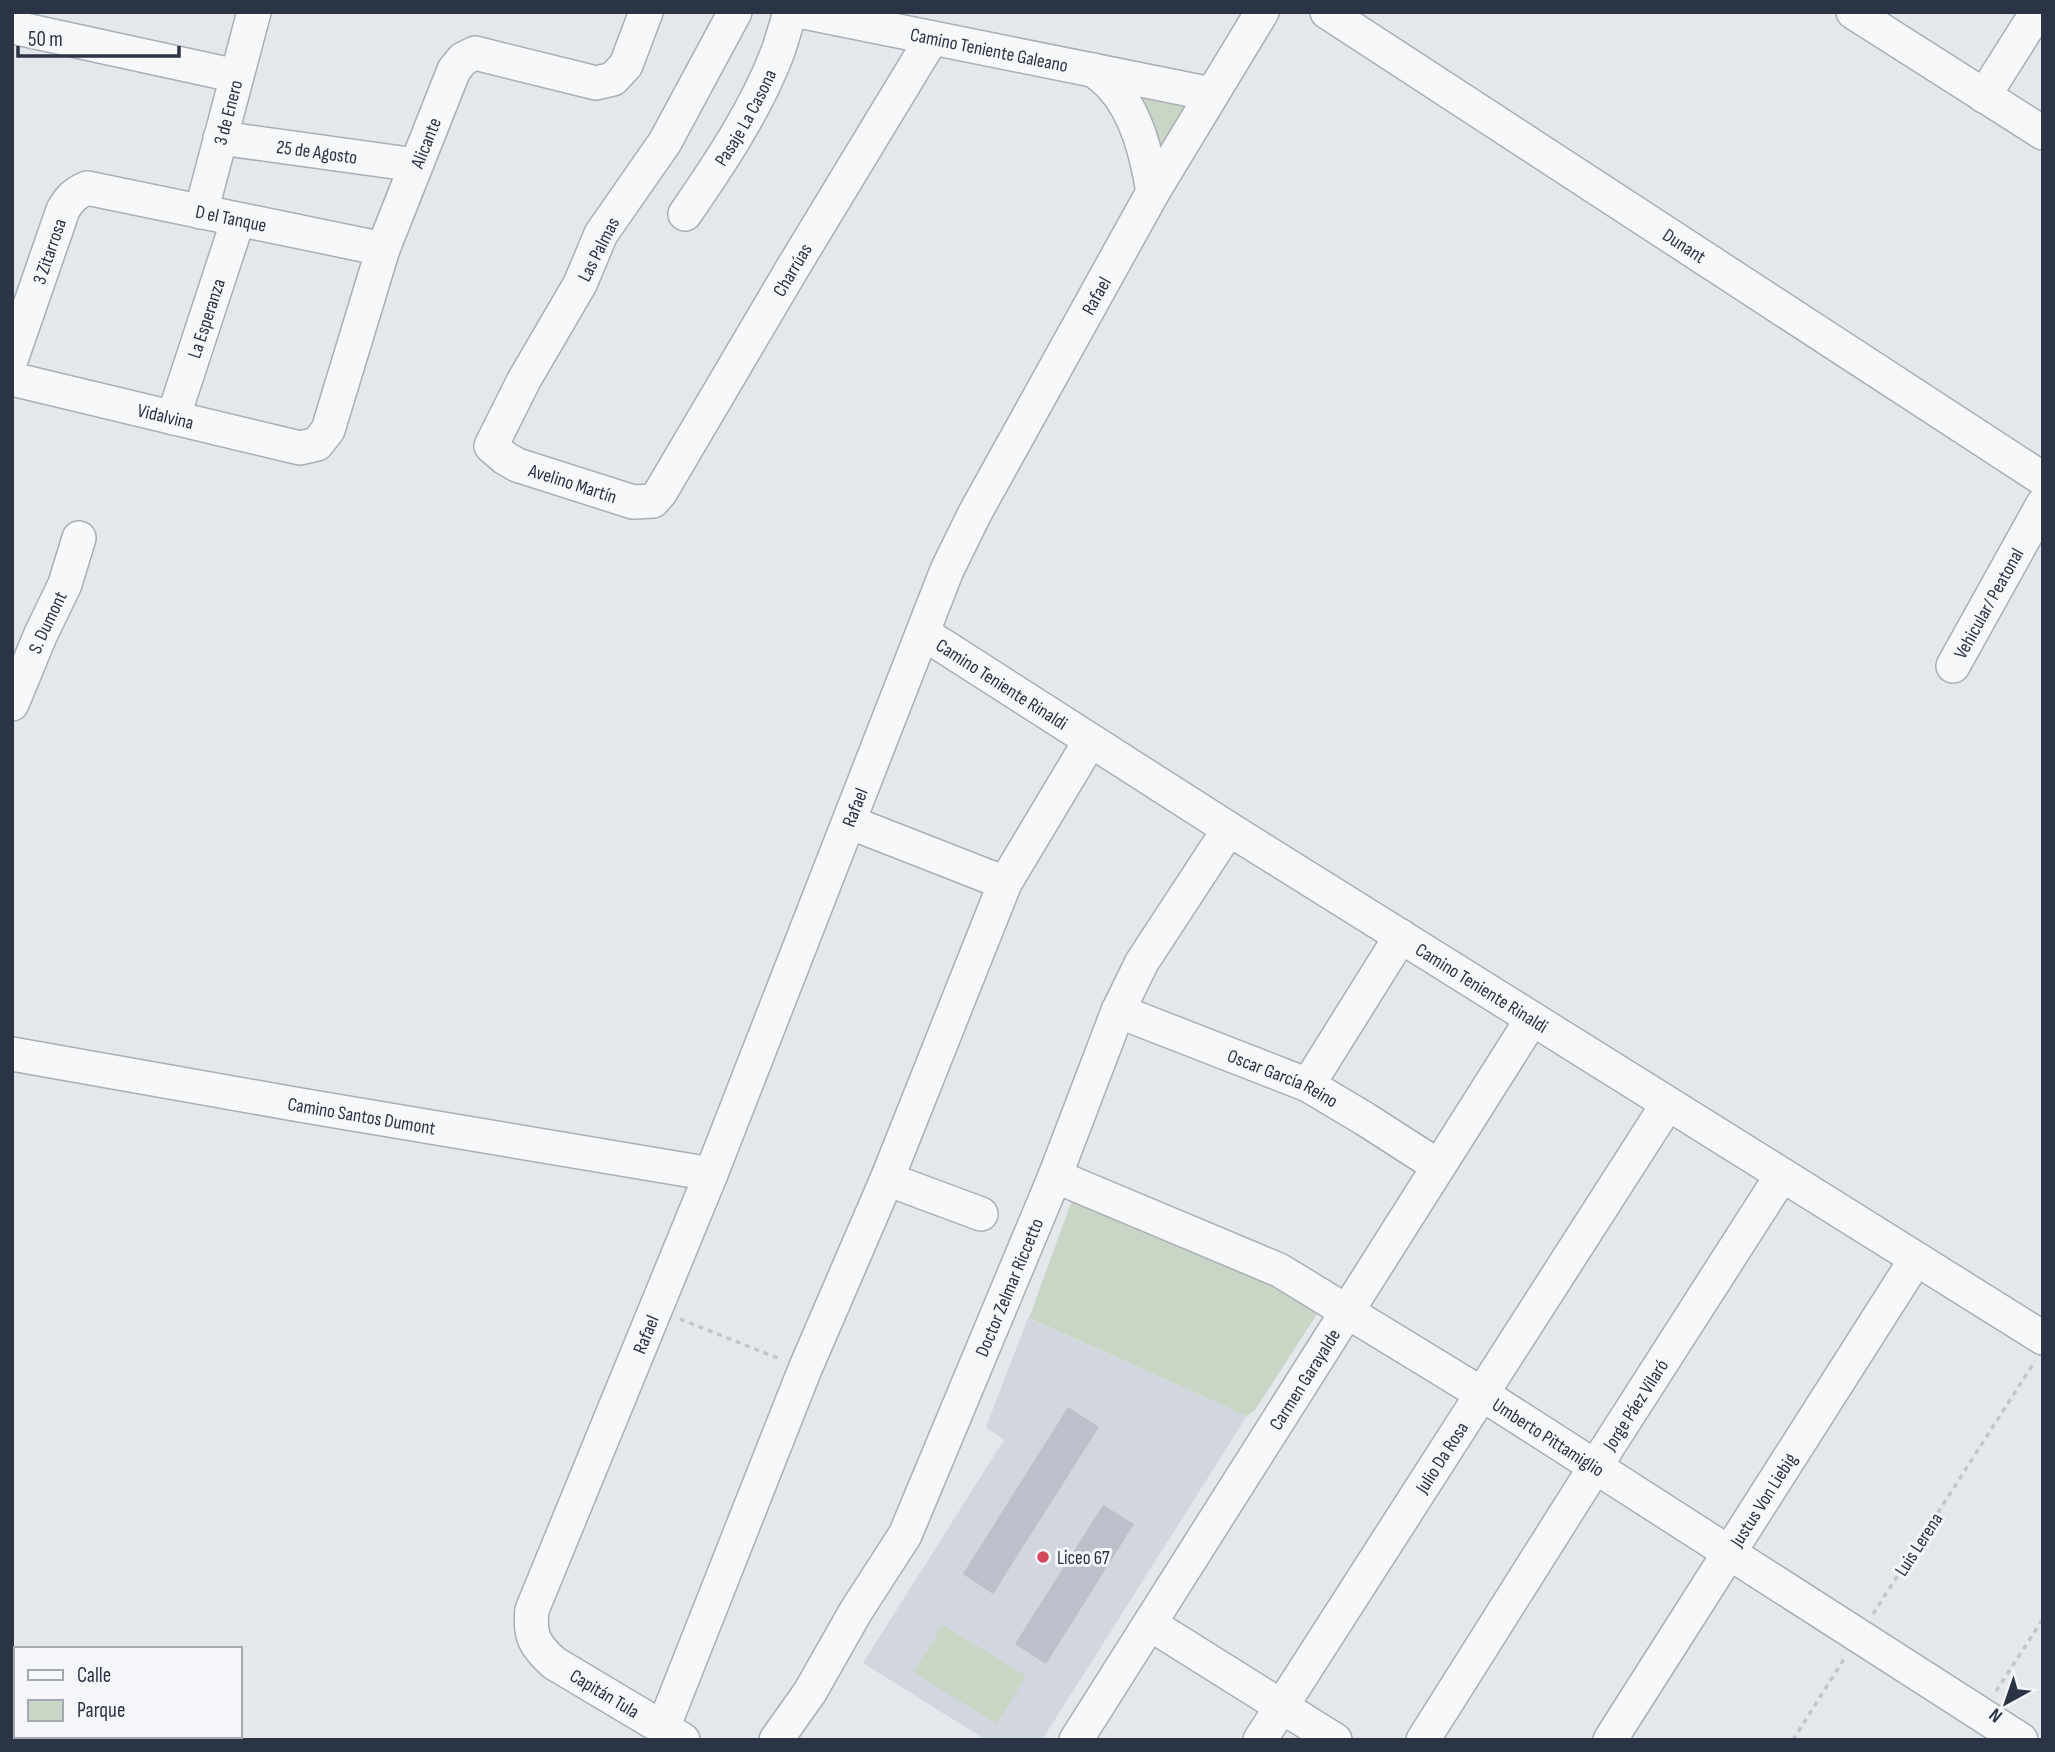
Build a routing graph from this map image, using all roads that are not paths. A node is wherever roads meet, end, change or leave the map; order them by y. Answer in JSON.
{"nodes":[{"id":1,"x":254,"y":12,"type":"edge"},
{"id":2,"x":646,"y":12,"type":"edge"},
{"id":3,"x":735,"y":12,"type":"edge"},
{"id":4,"x":790,"y":12,"type":"edge"},
{"id":5,"x":804,"y":12,"type":"edge"},
{"id":6,"x":1262,"y":12,"type":"edge"},
{"id":7,"x":1327,"y":12,"type":"edge"},
{"id":8,"x":1853,"y":12,"type":"edge"},
{"id":9,"x":2037,"y":12,"type":"edge"},
{"id":10,"x":12,"y":27,"type":"edge"},
{"id":11,"x":932,"y":38,"type":"junction"},
{"id":12,"x":1093,"y":69,"type":"junction"},
{"id":13,"x":237,"y":76,"type":"junction"},
{"id":14,"x":1211,"y":94,"type":"junction"},
{"id":15,"x":1984,"y":96,"type":"junction"},
{"id":16,"x":2043,"y":133,"type":"edge"},
{"id":17,"x":220,"y":138,"type":"junction"},
{"id":18,"x":416,"y":165,"type":"junction"},
{"id":19,"x":78,"y":191,"type":"joint"},
{"id":20,"x":1153,"y":192,"type":"junction"},
{"id":21,"x":201,"y":212,"type":"junction"},
{"id":22,"x":685,"y":214,"type":"dead end"},
{"id":23,"x":238,"y":220,"type":"junction"},
{"id":24,"x":383,"y":249,"type":"junction"},
{"id":25,"x":12,"y":357,"type":"edge"},
{"id":26,"x":12,"y":379,"type":"edge"},
{"id":27,"x":173,"y":418,"type":"junction"},
{"id":28,"x":317,"y":444,"type":"joint"},
{"id":29,"x":497,"y":450,"type":"joint"},
{"id":30,"x":2043,"y":479,"type":"edge"},
{"id":31,"x":653,"y":501,"type":"joint"},
{"id":32,"x":2043,"y":504,"type":"edge"},
{"id":33,"x":79,"y":537,"type":"dead end"},
{"id":34,"x":923,"y":633,"type":"junction"},
{"id":35,"x":1953,"y":666,"type":"dead end"},
{"id":36,"x":12,"y":704,"type":"edge"},
{"id":37,"x":1090,"y":741,"type":"junction"},
{"id":38,"x":849,"y":822,"type":"junction"},
{"id":39,"x":1229,"y":829,"type":"junction"},
{"id":40,"x":1005,"y":883,"type":"junction"},
{"id":41,"x":1401,"y":936,"type":"junction"},
{"id":42,"x":1118,"y":1011,"type":"junction"},
{"id":43,"x":1532,"y":1019,"type":"junction"},
{"id":44,"x":12,"y":1054,"type":"edge"},
{"id":45,"x":1308,"y":1085,"type":"junction"},
{"id":46,"x":1667,"y":1105,"type":"junction"},
{"id":47,"x":1438,"y":1166,"type":"junction"},
{"id":48,"x":711,"y":1174,"type":"junction"},
{"id":49,"x":1782,"y":1175,"type":"junction"},
{"id":50,"x":1055,"y":1176,"type":"junction"},
{"id":51,"x":887,"y":1179,"type":"junction"},
{"id":52,"x":981,"y":1214,"type":"dead end"},
{"id":53,"x":1916,"y":1259,"type":"junction"},
{"id":54,"x":1347,"y":1311,"type":"junction"},
{"id":55,"x":2039,"y":1349,"type":"edge"},
{"id":56,"x":1482,"y":1394,"type":"junction"},
{"id":57,"x":1595,"y":1467,"type":"junction"},
{"id":58,"x":1730,"y":1553,"type":"junction"},
{"id":59,"x":1150,"y":1623,"type":"junction"},
{"id":60,"x":534,"y":1640,"type":"joint"},
{"id":61,"x":1281,"y":1706,"type":"junction"},
{"id":62,"x":673,"y":1734,"type":"edge"},
{"id":63,"x":776,"y":1740,"type":"edge"},
{"id":64,"x":1076,"y":1740,"type":"edge"},
{"id":65,"x":1260,"y":1740,"type":"edge"},
{"id":66,"x":1335,"y":1740,"type":"edge"},
{"id":67,"x":1423,"y":1740,"type":"edge"},
{"id":68,"x":1611,"y":1740,"type":"edge"},
{"id":69,"x":2021,"y":1740,"type":"edge"}],
"edges":[{"from":1,"to":13,"type":"street","name":"3 de Enero"},
{"from":2,"to":18,"type":"street","name":"Alicante"},
{"from":3,"to":29,"type":"street","name":"Las Palmas"},
{"from":4,"to":22,"type":"street","name":"Pasaje La Casona"},
{"from":5,"to":11,"type":"street","name":"Camino Teniente Galeano"},
{"from":6,"to":14,"type":"street","name":"Rafael"},
{"from":7,"to":30,"type":"street","name":"Dunant"},
{"from":8,"to":15,"type":"street"},
{"from":9,"to":15,"type":"street"},
{"from":10,"to":13,"type":"street"},
{"from":11,"to":12,"type":"street","name":"Camino Teniente Galeano"},
{"from":11,"to":31,"type":"street","name":"Charrúas"},
{"from":12,"to":14,"type":"street","name":"Camino Teniente Galeano"},
{"from":12,"to":20,"type":"street","name":"Camino Teniente Galeano"},
{"from":13,"to":17,"type":"street","name":"3 de Enero"},
{"from":14,"to":20,"type":"street","name":"Rafael"},
{"from":15,"to":16,"type":"street"},
{"from":17,"to":18,"type":"street","name":"25 de Agosto"},
{"from":17,"to":21,"type":"street","name":"3 de Enero"},
{"from":18,"to":24,"type":"street","name":"Alicante"},
{"from":19,"to":21,"type":"street","name":"D el Tanque"},
{"from":19,"to":25,"type":"street","name":"3 Zitarrosa"},
{"from":20,"to":34,"type":"street","name":"Rafael"},
{"from":21,"to":23,"type":"street","name":"D el Tanque"},
{"from":23,"to":24,"type":"street","name":"D el Tanque"},
{"from":23,"to":27,"type":"street","name":"La Esperanza"},
{"from":24,"to":28,"type":"street","name":"Alicante"},
{"from":26,"to":27,"type":"street","name":"Vidalvina"},
{"from":27,"to":28,"type":"street","name":"Vidalvina"},
{"from":29,"to":31,"type":"street","name":"Avelino Martín"},
{"from":32,"to":35,"type":"street","name":"Vehicular/ Peatonal"},
{"from":33,"to":36,"type":"street","name":"S. Dumont"},
{"from":34,"to":37,"type":"street","name":"Camino Teniente Rinaldi"},
{"from":34,"to":38,"type":"street","name":"Rafael"},
{"from":37,"to":39,"type":"street","name":"Camino Teniente Rinaldi"},
{"from":37,"to":40,"type":"street"},
{"from":38,"to":40,"type":"street"},
{"from":38,"to":48,"type":"street","name":"Rafael"},
{"from":39,"to":41,"type":"street","name":"Camino Teniente Rinaldi"},
{"from":39,"to":42,"type":"street","name":"Doctor Zelmar Riccetto"},
{"from":40,"to":51,"type":"street"},
{"from":41,"to":43,"type":"street","name":"Camino Teniente Rinaldi"},
{"from":41,"to":45,"type":"street"},
{"from":42,"to":45,"type":"street","name":"Oscar García Reino"},
{"from":42,"to":50,"type":"street","name":"Doctor Zelmar Riccetto"},
{"from":43,"to":46,"type":"street","name":"Camino Teniente Rinaldi"},
{"from":43,"to":47,"type":"street","name":"Carmen Garayalde"},
{"from":44,"to":48,"type":"street","name":"Camino Santos Dumont"},
{"from":45,"to":47,"type":"street","name":"Oscar García Reino"},
{"from":46,"to":49,"type":"street","name":"Camino Teniente Rinaldi"},
{"from":46,"to":56,"type":"street","name":"Julio Da Rosa"},
{"from":47,"to":54,"type":"street","name":"Carmen Garayalde"},
{"from":48,"to":60,"type":"street","name":"Rafael"},
{"from":49,"to":53,"type":"street","name":"Camino Teniente Rinaldi"},
{"from":49,"to":57,"type":"street","name":"Jorge Páez Vilaró"},
{"from":50,"to":54,"type":"street","name":"Umberto Pittamiglio"},
{"from":50,"to":63,"type":"street","name":"Doctor Zelmar Riccetto"},
{"from":51,"to":52,"type":"street"},
{"from":51,"to":62,"type":"street"},
{"from":53,"to":55,"type":"street","name":"Camino Teniente Rinaldi"},
{"from":53,"to":58,"type":"street","name":"Justus Von Liebig"},
{"from":54,"to":56,"type":"street","name":"Umberto Pittamiglio"},
{"from":54,"to":59,"type":"street","name":"Carmen Garayalde"},
{"from":56,"to":57,"type":"street","name":"Umberto Pittamiglio"},
{"from":56,"to":61,"type":"street","name":"Julio Da Rosa"},
{"from":57,"to":58,"type":"street","name":"Umberto Pittamiglio"},
{"from":57,"to":67,"type":"street","name":"Jorge Páez Vilaró"},
{"from":58,"to":68,"type":"street","name":"Justus Von Liebig"},
{"from":58,"to":69,"type":"street","name":"Umberto Pittamiglio"},
{"from":59,"to":61,"type":"street"},
{"from":59,"to":64,"type":"street","name":"Carmen Garayalde"},
{"from":60,"to":62,"type":"street","name":"Capitán Tula"},
{"from":61,"to":65,"type":"street","name":"Julio Da Rosa"},
{"from":61,"to":66,"type":"street"}]}
